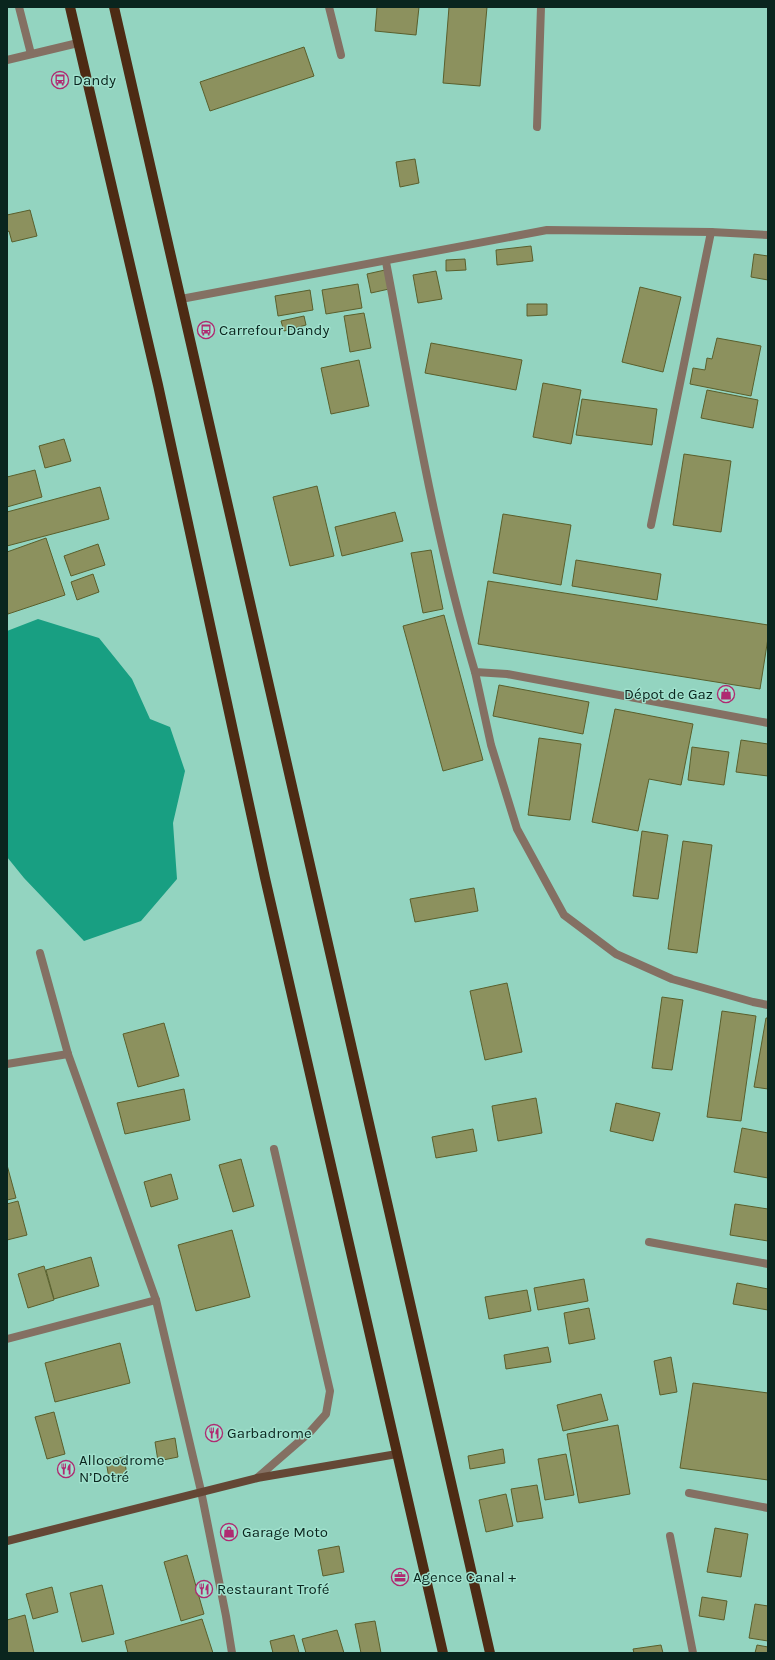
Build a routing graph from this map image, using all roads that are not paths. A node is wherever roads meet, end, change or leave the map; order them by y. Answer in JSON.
{"nodes":[{"id":1,"x":19,"y":7,"type":"edge"},
{"id":2,"x":70,"y":7,"type":"edge"},
{"id":3,"x":114,"y":7,"type":"edge"},
{"id":4,"x":329,"y":7,"type":"edge"},
{"id":5,"x":541,"y":7,"type":"edge"},
{"id":6,"x":78,"y":43,"type":"junction"},
{"id":7,"x":31,"y":54,"type":"junction"},
{"id":8,"x":341,"y":55,"type":"dead end"},
{"id":9,"x":7,"y":60,"type":"edge"},
{"id":10,"x":537,"y":127,"type":"dead end"},
{"id":11,"x":711,"y":232,"type":"junction"},
{"id":12,"x":768,"y":235,"type":"edge"},
{"id":13,"x":386,"y":262,"type":"junction"},
{"id":14,"x":181,"y":299,"type":"junction"},
{"id":15,"x":651,"y":525,"type":"dead end"},
{"id":16,"x":475,"y":672,"type":"junction"},
{"id":17,"x":768,"y":723,"type":"edge"},
{"id":18,"x":40,"y":954,"type":"dead end"},
{"id":19,"x":768,"y":1005,"type":"edge"},
{"id":20,"x":68,"y":1054,"type":"junction"},
{"id":21,"x":7,"y":1064,"type":"edge"},
{"id":22,"x":274,"y":1149,"type":"dead end"},
{"id":23,"x":649,"y":1242,"type":"dead end"},
{"id":24,"x":768,"y":1264,"type":"edge"},
{"id":25,"x":156,"y":1300,"type":"junction"},
{"id":26,"x":7,"y":1338,"type":"edge"},
{"id":27,"x":397,"y":1454,"type":"junction"},
{"id":28,"x":257,"y":1478,"type":"junction"},
{"id":29,"x":201,"y":1491,"type":"junction"},
{"id":30,"x":689,"y":1493,"type":"dead end"},
{"id":31,"x":768,"y":1508,"type":"edge"},
{"id":32,"x":670,"y":1536,"type":"dead end"},
{"id":33,"x":7,"y":1541,"type":"edge"},
{"id":34,"x":232,"y":1653,"type":"edge"},
{"id":35,"x":442,"y":1653,"type":"edge"},
{"id":36,"x":490,"y":1653,"type":"edge"},
{"id":37,"x":693,"y":1653,"type":"edge"}],
"edges":[{"from":1,"to":7,"type":"street"},
{"from":2,"to":6,"type":"main road"},
{"from":3,"to":14,"type":"main road"},
{"from":4,"to":8,"type":"street"},
{"from":5,"to":10,"type":"street"},
{"from":6,"to":7,"type":"street"},
{"from":6,"to":27,"type":"main road"},
{"from":7,"to":9,"type":"street"},
{"from":11,"to":12,"type":"street"},
{"from":11,"to":13,"type":"street"},
{"from":11,"to":15,"type":"street"},
{"from":13,"to":14,"type":"street"},
{"from":13,"to":16,"type":"street"},
{"from":14,"to":36,"type":"main road"},
{"from":16,"to":17,"type":"street"},
{"from":16,"to":19,"type":"street"},
{"from":18,"to":20,"type":"street"},
{"from":20,"to":21,"type":"street"},
{"from":20,"to":25,"type":"street"},
{"from":22,"to":28,"type":"street"},
{"from":23,"to":24,"type":"street"},
{"from":25,"to":26,"type":"street"},
{"from":25,"to":29,"type":"street"},
{"from":27,"to":28,"type":"street"},
{"from":27,"to":35,"type":"main road"},
{"from":28,"to":29,"type":"street"},
{"from":29,"to":33,"type":"street"},
{"from":29,"to":34,"type":"street"},
{"from":30,"to":31,"type":"street"},
{"from":32,"to":37,"type":"street"}]}
